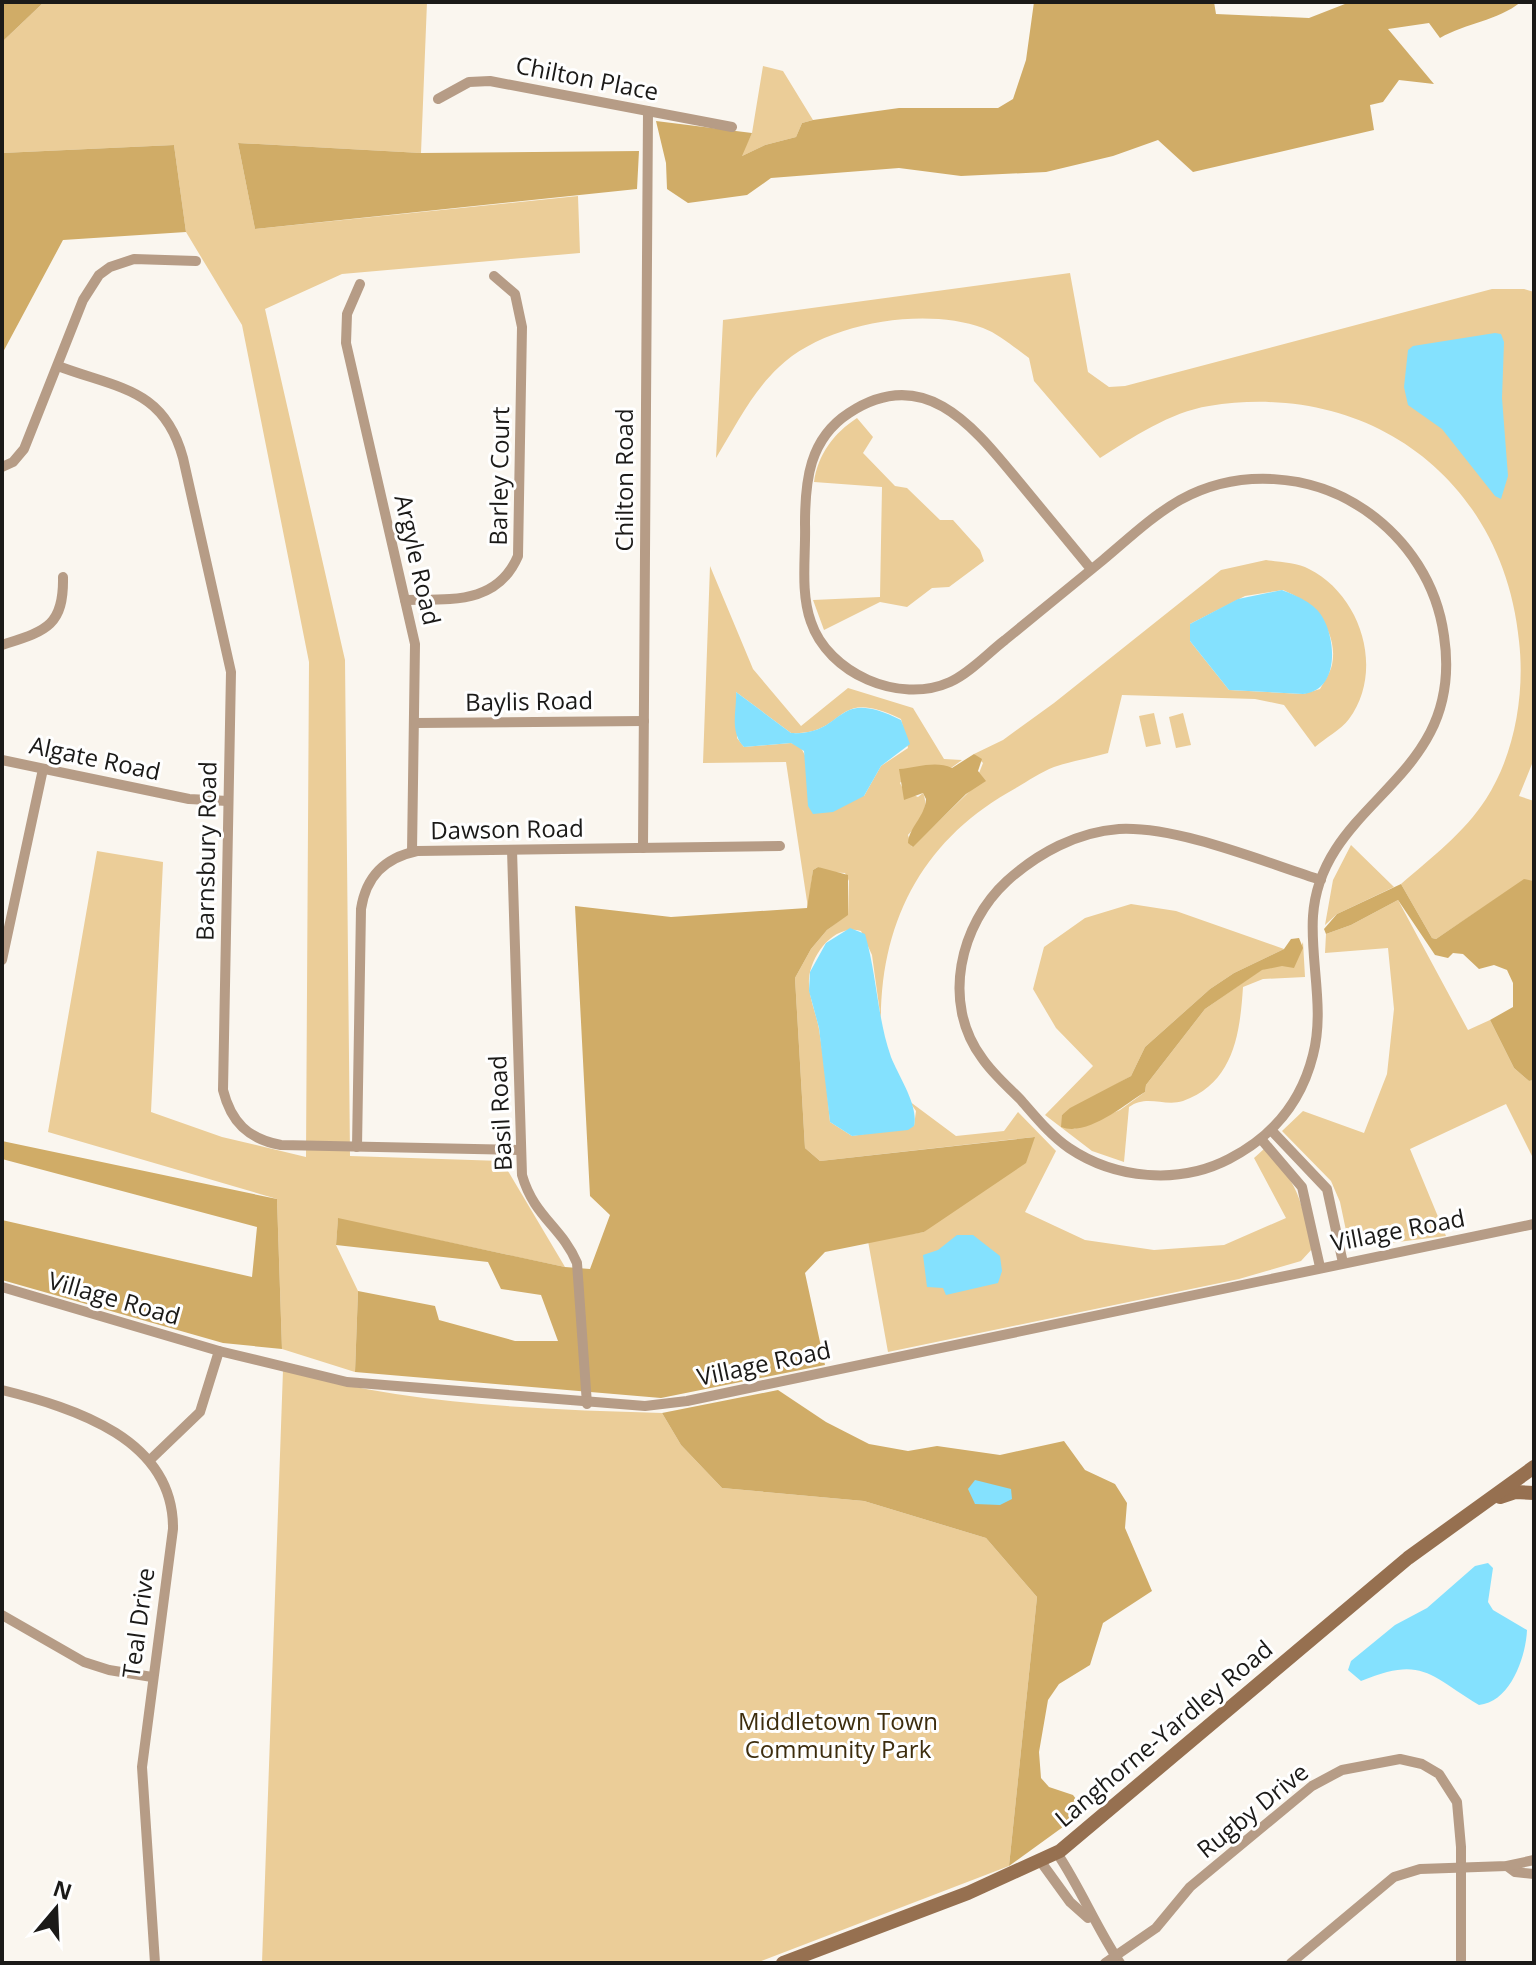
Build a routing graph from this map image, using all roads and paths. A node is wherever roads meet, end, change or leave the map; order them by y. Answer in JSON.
{"nodes":[{"id":1,"x":438,"y":99,"type":"dead end"},
{"id":2,"x":648,"y":111,"type":"junction"},
{"id":3,"x":732,"y":127,"type":"dead end"},
{"id":4,"x":196,"y":261,"type":"dead end"},
{"id":5,"x":494,"y":276,"type":"dead end"},
{"id":6,"x":360,"y":284,"type":"dead end"},
{"id":7,"x":58,"y":366,"type":"junction"},
{"id":8,"x":2,"y":467,"type":"edge"},
{"id":9,"x":1091,"y":569,"type":"junction"},
{"id":10,"x":63,"y":577,"type":"dead end"},
{"id":11,"x":405,"y":600,"type":"junction"},
{"id":12,"x":2,"y":645,"type":"edge"},
{"id":13,"x":644,"y":721,"type":"junction"},
{"id":14,"x":416,"y":723,"type":"junction"},
{"id":15,"x":2,"y":760,"type":"edge"},
{"id":16,"x":43,"y":769,"type":"junction"},
{"id":17,"x":228,"y":801,"type":"junction"},
{"id":18,"x":780,"y":846,"type":"dead end"},
{"id":19,"x":643,"y":848,"type":"junction"},
{"id":20,"x":512,"y":850,"type":"junction"},
{"id":21,"x":412,"y":852,"type":"junction"},
{"id":22,"x":1321,"y":880,"type":"junction"},
{"id":23,"x":2,"y":960,"type":"edge"},
{"id":24,"x":1272,"y":1131,"type":"junction"},
{"id":25,"x":1261,"y":1139,"type":"junction"},
{"id":26,"x":357,"y":1147,"type":"junction"},
{"id":27,"x":521,"y":1150,"type":"junction"},
{"id":28,"x":1534,"y":1224,"type":"edge"},
{"id":29,"x":1343,"y":1263,"type":"junction"},
{"id":30,"x":1320,"y":1267,"type":"junction"},
{"id":31,"x":2,"y":1287,"type":"edge"},
{"id":32,"x":219,"y":1351,"type":"junction"},
{"id":33,"x":2,"y":1390,"type":"edge"},
{"id":34,"x":587,"y":1404,"type":"junction"},
{"id":35,"x":151,"y":1459,"type":"junction"},
{"id":36,"x":1534,"y":1467,"type":"edge"},
{"id":37,"x":1534,"y":1493,"type":"edge"},
{"id":38,"x":1481,"y":1505,"type":"junction"},
{"id":39,"x":2,"y":1615,"type":"edge"},
{"id":40,"x":152,"y":1677,"type":"junction"},
{"id":41,"x":1057,"y":1853,"type":"junction"},
{"id":42,"x":1534,"y":1860,"type":"edge"},
{"id":43,"x":1041,"y":1862,"type":"junction"},
{"id":44,"x":1507,"y":1866,"type":"junction"},
{"id":45,"x":1461,"y":1867,"type":"junction"},
{"id":46,"x":1534,"y":1874,"type":"edge"},
{"id":47,"x":1094,"y":1924,"type":"junction"},
{"id":48,"x":1118,"y":1960,"type":"edge"},
{"id":49,"x":155,"y":1963,"type":"edge"},
{"id":50,"x":783,"y":1963,"type":"edge"},
{"id":51,"x":1105,"y":1963,"type":"edge"},
{"id":52,"x":1291,"y":1963,"type":"edge"},
{"id":53,"x":1461,"y":1963,"type":"edge"}],
"edges":[{"from":1,"to":2,"type":"street","name":"Chilton Place"},
{"from":2,"to":3,"type":"street","name":"Chilton Place"},
{"from":2,"to":13,"type":"street","name":"Chilton Road"},
{"from":4,"to":7,"type":"street"},
{"from":5,"to":11,"type":"street","name":"Barley Court"},
{"from":6,"to":11,"type":"street","name":"Argyle Road"},
{"from":7,"to":8,"type":"street"},
{"from":7,"to":17,"type":"street","name":"Barnsbury Road"},
{"from":9,"to":9,"type":"street"},
{"from":9,"to":22,"type":"street"},
{"from":10,"to":12,"type":"street"},
{"from":11,"to":14,"type":"street","name":"Argyle Road"},
{"from":13,"to":14,"type":"street","name":"Baylis Road"},
{"from":13,"to":19,"type":"street","name":"Chilton Road"},
{"from":14,"to":21,"type":"street","name":"Argyle Road"},
{"from":15,"to":16,"type":"street","name":"Algate Road"},
{"from":16,"to":17,"type":"street","name":"Algate Road"},
{"from":16,"to":23,"type":"street"},
{"from":17,"to":26,"type":"street","name":"Barnsbury Road"},
{"from":18,"to":19,"type":"street","name":"Dawson Road"},
{"from":19,"to":20,"type":"street","name":"Dawson Road"},
{"from":20,"to":21,"type":"street","name":"Dawson Road"},
{"from":20,"to":27,"type":"street","name":"Basil Road"},
{"from":21,"to":26,"type":"street","name":"Dawson Road"},
{"from":22,"to":24,"type":"street"},
{"from":22,"to":25,"type":"street"},
{"from":24,"to":25,"type":"street"},
{"from":24,"to":29,"type":"street"},
{"from":25,"to":30,"type":"street"},
{"from":26,"to":27,"type":"street","name":"Barnsbury Road"},
{"from":27,"to":34,"type":"street","name":"Basil Road"},
{"from":28,"to":29,"type":"street","name":"Village Road"},
{"from":29,"to":30,"type":"street","name":"Village Road"},
{"from":30,"to":34,"type":"street","name":"Village Road"},
{"from":31,"to":32,"type":"street","name":"Village Road"},
{"from":32,"to":34,"type":"street","name":"Village Road"},
{"from":32,"to":35,"type":"street"},
{"from":33,"to":35,"type":"street","name":"Teal Drive"},
{"from":35,"to":40,"type":"street","name":"Teal Drive"},
{"from":36,"to":38,"type":"main road","name":"Langhorne-Yardley Road"},
{"from":37,"to":38,"type":"main road"},
{"from":38,"to":41,"type":"main road","name":"Langhorne-Yardley Road"},
{"from":39,"to":40,"type":"street"},
{"from":40,"to":49,"type":"street","name":"Teal Drive"},
{"from":41,"to":43,"type":"main road","name":"Langhorne-Yardley Road"},
{"from":41,"to":47,"type":"street"},
{"from":42,"to":44,"type":"street"},
{"from":43,"to":47,"type":"street"},
{"from":43,"to":50,"type":"main road","name":"Langhorne-Yardley Road"},
{"from":44,"to":45,"type":"street"},
{"from":44,"to":46,"type":"street"},
{"from":45,"to":48,"type":"street","name":"Rugby Drive"},
{"from":45,"to":52,"type":"street"},
{"from":45,"to":53,"type":"street","name":"Rugby Drive"},
{"from":47,"to":48,"type":"street"},
{"from":48,"to":51,"type":"street","name":"Rugby Drive"}]}
